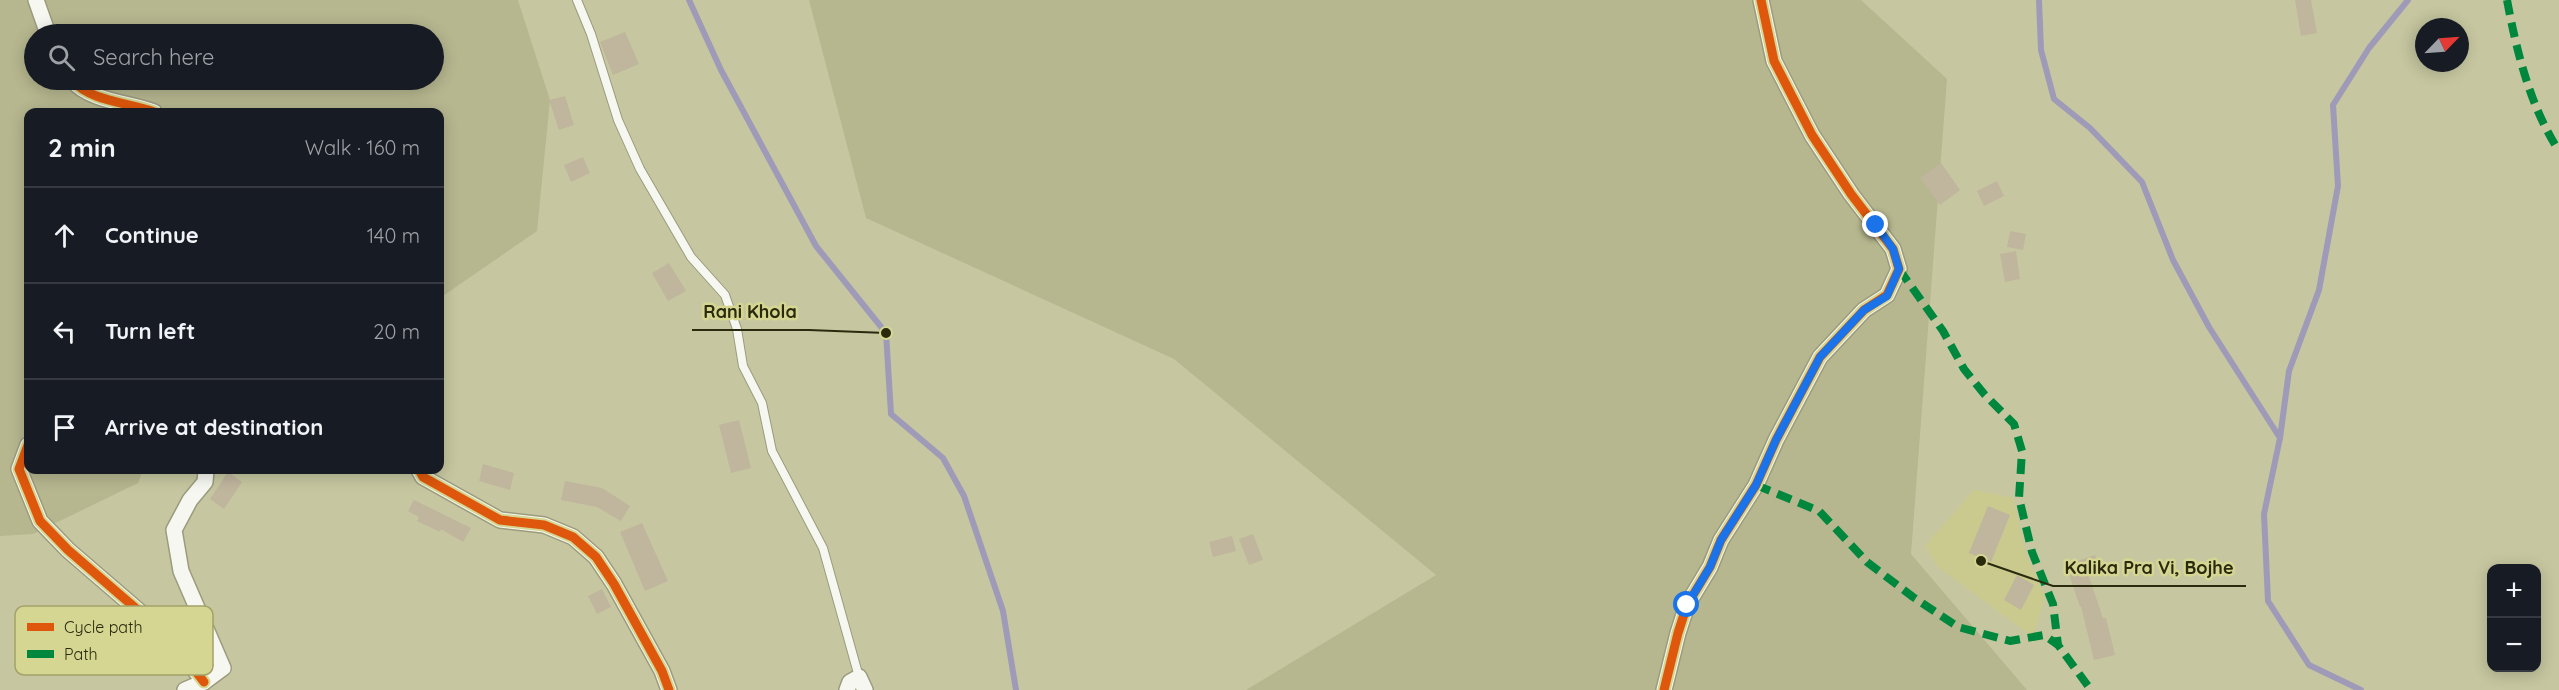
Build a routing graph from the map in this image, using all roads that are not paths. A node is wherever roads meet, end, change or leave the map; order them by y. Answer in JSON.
{"nodes":[{"id":1,"x":36,"y":0,"type":"edge"},
{"id":2,"x":577,"y":0,"type":"edge"},
{"id":3,"x":1761,"y":0,"type":"edge"},
{"id":4,"x":44,"y":24,"type":"edge"},
{"id":5,"x":86,"y":90,"type":"edge"},
{"id":6,"x":144,"y":108,"type":"edge"},
{"id":7,"x":24,"y":456,"type":"edge"},
{"id":8,"x":206,"y":474,"type":"edge"},
{"id":9,"x":421,"y":474,"type":"edge"},
{"id":10,"x":133,"y":606,"type":"edge"},
{"id":11,"x":196,"y":606,"type":"edge"},
{"id":12,"x":213,"y":645,"type":"edge"},
{"id":13,"x":199,"y":675,"type":"edge"},
{"id":14,"x":204,"y":682,"type":"junction"},
{"id":15,"x":862,"y":683,"type":"edge"},
{"id":16,"x":185,"y":690,"type":"edge"},
{"id":17,"x":669,"y":690,"type":"edge"},
{"id":18,"x":847,"y":690,"type":"edge"},
{"id":19,"x":1664,"y":690,"type":"edge"}],
"edges":[{"from":1,"to":4,"type":"street"},
{"from":2,"to":15,"type":"lane"},
{"from":3,"to":19,"type":"street"},
{"from":5,"to":6,"type":"street"},
{"from":7,"to":10,"type":"street"},
{"from":8,"to":11,"type":"street"},
{"from":9,"to":17,"type":"street"},
{"from":12,"to":14,"type":"street"},
{"from":13,"to":14,"type":"street"},
{"from":14,"to":16,"type":"street"},
{"from":15,"to":18,"type":"street"}]}
